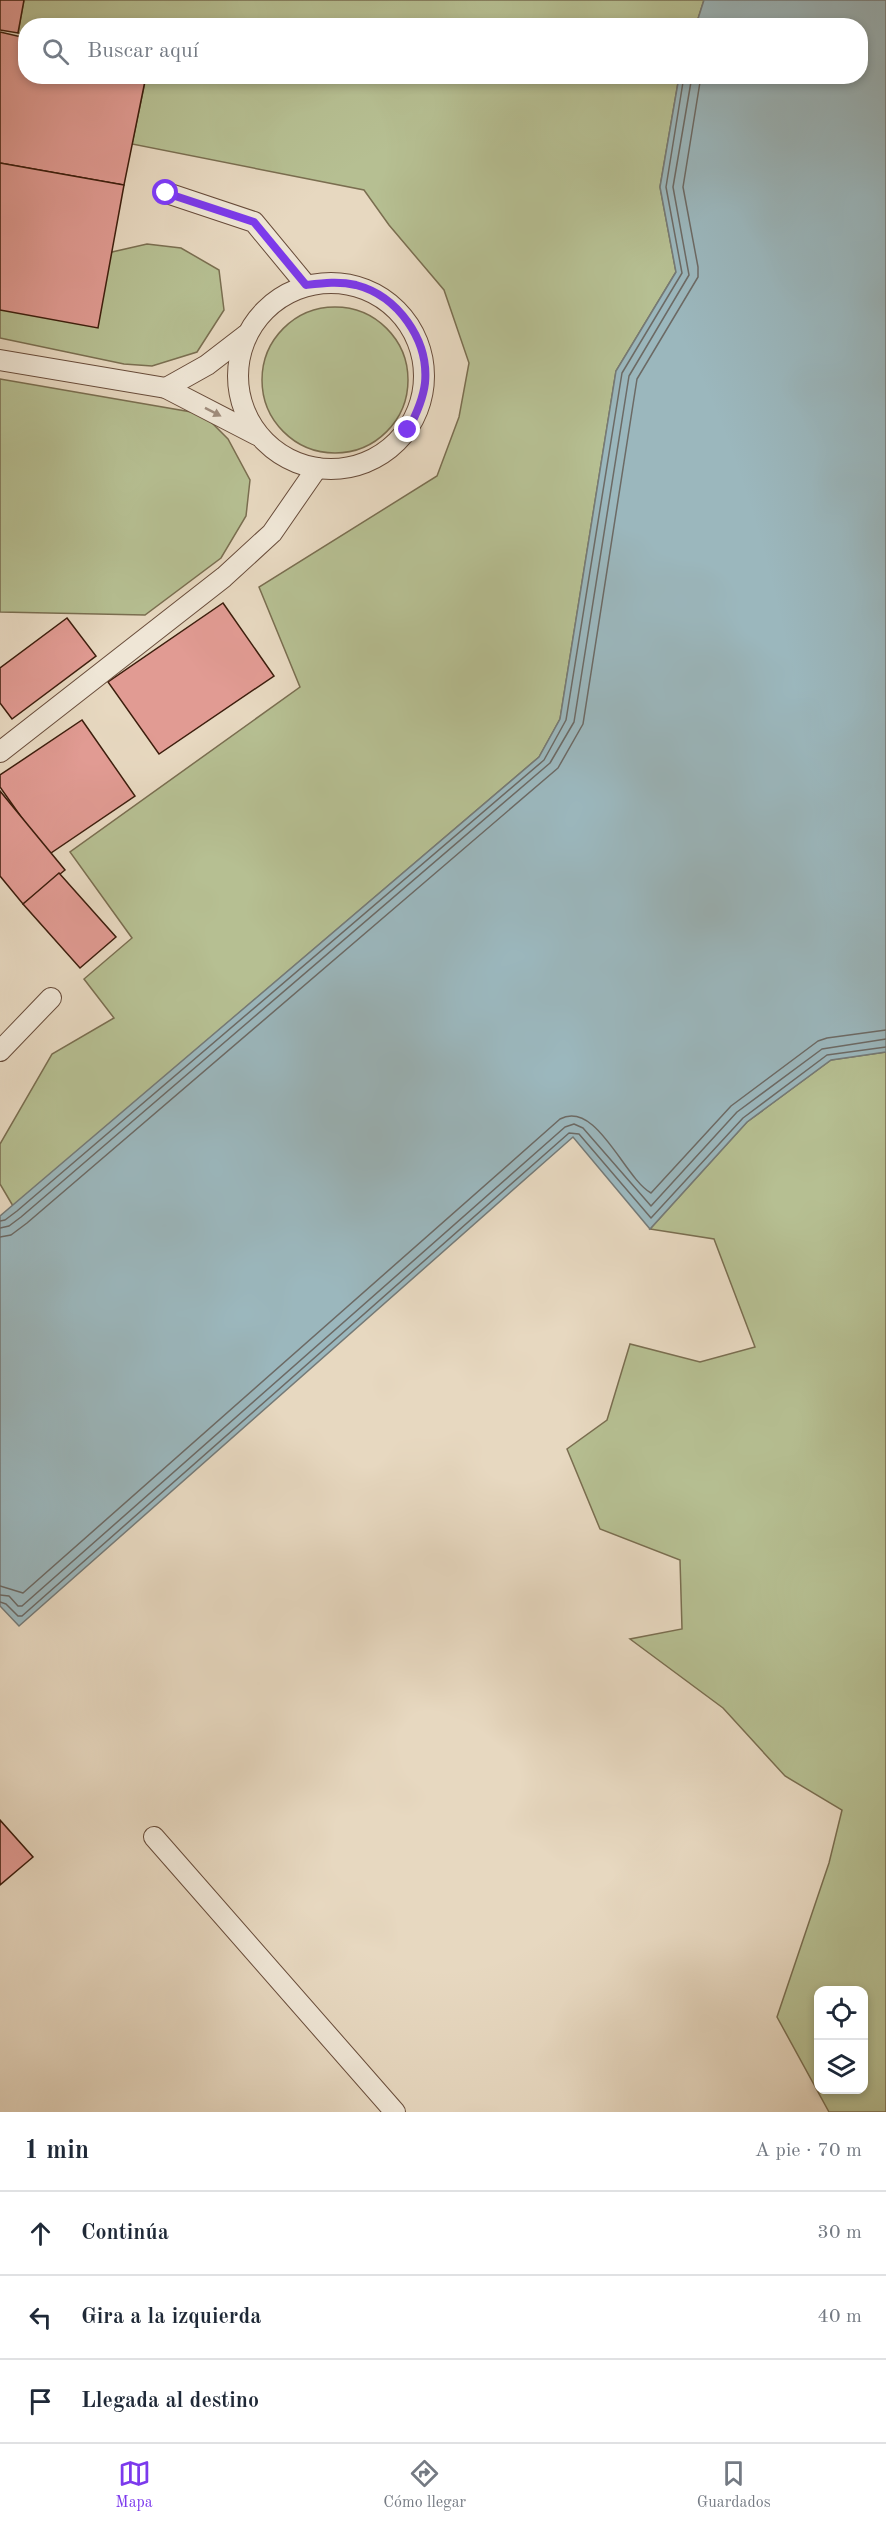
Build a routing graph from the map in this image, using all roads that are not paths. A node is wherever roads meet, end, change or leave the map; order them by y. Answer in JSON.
{"nodes":[{"id":1,"x":166,"y":193,"type":"dead end"},
{"id":2,"x":306,"y":285,"type":"junction"},
{"id":3,"x":246,"y":335,"type":"junction"},
{"id":4,"x":0,"y":360,"type":"edge"},
{"id":5,"x":166,"y":388,"type":"junction"},
{"id":6,"x":259,"y":436,"type":"junction"},
{"id":7,"x":317,"y":468,"type":"junction"},
{"id":8,"x":0,"y":752,"type":"edge"},
{"id":9,"x":51,"y":998,"type":"dead end"},
{"id":10,"x":4,"y":1039,"type":"edge"},
{"id":11,"x":154,"y":1837,"type":"dead end"},
{"id":12,"x":395,"y":2112,"type":"edge"}],
"edges":[{"from":1,"to":2,"type":"lane"},
{"from":2,"to":3,"type":"lane"},
{"from":2,"to":7,"type":"lane"},
{"from":3,"to":5,"type":"lane"},
{"from":3,"to":6,"type":"lane"},
{"from":4,"to":5,"type":"lane"},
{"from":5,"to":6,"type":"lane","one_way":true},
{"from":6,"to":7,"type":"lane"},
{"from":7,"to":8,"type":"lane"},
{"from":9,"to":10,"type":"lane"},
{"from":11,"to":12,"type":"lane"}]}
